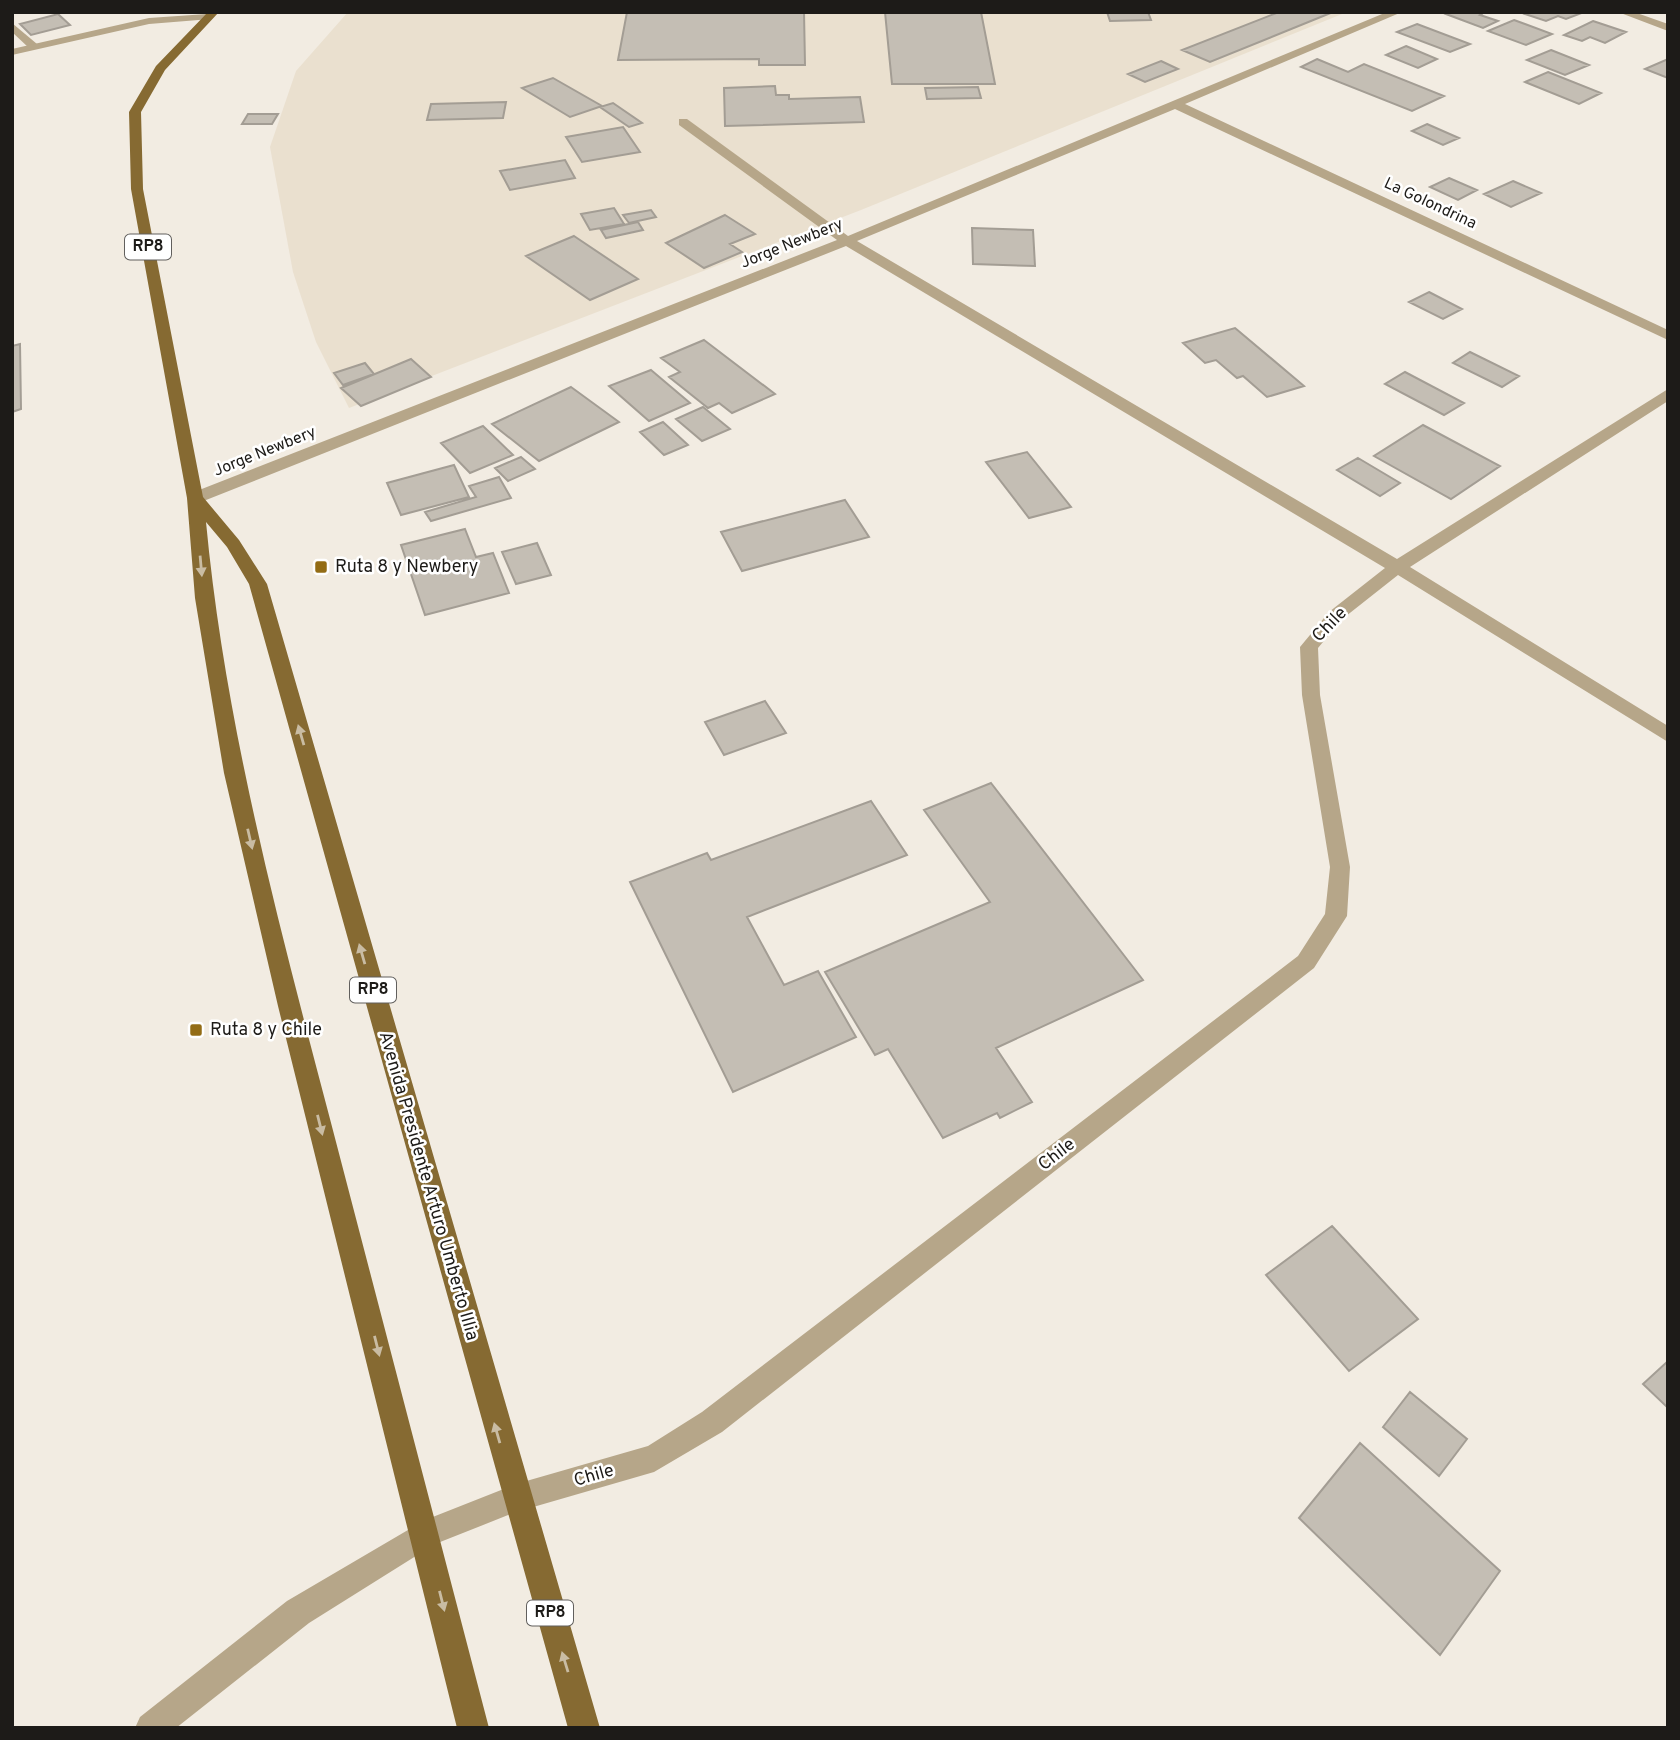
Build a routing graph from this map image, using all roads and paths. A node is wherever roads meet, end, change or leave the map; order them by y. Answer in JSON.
{"nodes":[{"id":1,"x":142,"y":12,"type":"edge"},
{"id":2,"x":1397,"y":12,"type":"edge"},
{"id":3,"x":1623,"y":12,"type":"edge"},
{"id":4,"x":211,"y":15,"type":"edge"},
{"id":5,"x":12,"y":26,"type":"edge"},
{"id":6,"x":113,"y":27,"type":"junction"},
{"id":7,"x":1668,"y":28,"type":"edge"},
{"id":8,"x":33,"y":46,"type":"junction"},
{"id":9,"x":12,"y":52,"type":"edge"},
{"id":10,"x":1177,"y":105,"type":"junction"},
{"id":11,"x":683,"y":121,"type":"dead end"},
{"id":12,"x":847,"y":241,"type":"junction"},
{"id":13,"x":1668,"y":336,"type":"edge"},
{"id":14,"x":1668,"y":394,"type":"edge"},
{"id":15,"x":195,"y":498,"type":"junction"},
{"id":16,"x":1396,"y":567,"type":"junction"},
{"id":17,"x":1668,"y":736,"type":"edge"},
{"id":18,"x":516,"y":1498,"type":"junction"},
{"id":19,"x":425,"y":1534,"type":"junction"},
{"id":20,"x":151,"y":1728,"type":"edge"},
{"id":21,"x":473,"y":1728,"type":"edge"},
{"id":22,"x":584,"y":1728,"type":"edge"}],
"edges":[{"from":1,"to":6,"type":"street"},
{"from":2,"to":10,"type":"street","name":"Jorge Newbery"},
{"from":3,"to":7,"type":"street"},
{"from":4,"to":6,"type":"street"},
{"from":4,"to":15,"type":"main road","name":"Avenida Presidente Arturo Umberto Illia","number":"RP8"},
{"from":5,"to":8,"type":"street"},
{"from":6,"to":8,"type":"street"},
{"from":8,"to":9,"type":"street"},
{"from":10,"to":12,"type":"street","name":"Jorge Newbery"},
{"from":10,"to":13,"type":"street","name":"La Golondrina"},
{"from":11,"to":12,"type":"street"},
{"from":12,"to":15,"type":"street","name":"Jorge Newbery"},
{"from":12,"to":16,"type":"street"},
{"from":14,"to":16,"type":"street","name":"Chile"},
{"from":18,"to":15,"type":"main road","name":"Avenida Presidente Arturo Umberto Illia","number":"RP8","one_way":true},
{"from":15,"to":19,"type":"main road","name":"Avenida Presidente Arturo Umberto Illia","number":"RP8","one_way":true},
{"from":16,"to":17,"type":"street"},
{"from":16,"to":18,"type":"street","name":"Chile"},
{"from":18,"to":19,"type":"street","name":"Chile"},
{"from":22,"to":18,"type":"main road","name":"Avenida Presidente Arturo Umberto Illia","number":"RP8","one_way":true},
{"from":19,"to":20,"type":"street","name":"Chile"},
{"from":19,"to":21,"type":"main road","name":"Avenida Presidente Arturo Umberto Illia","number":"RP8","one_way":true}]}
